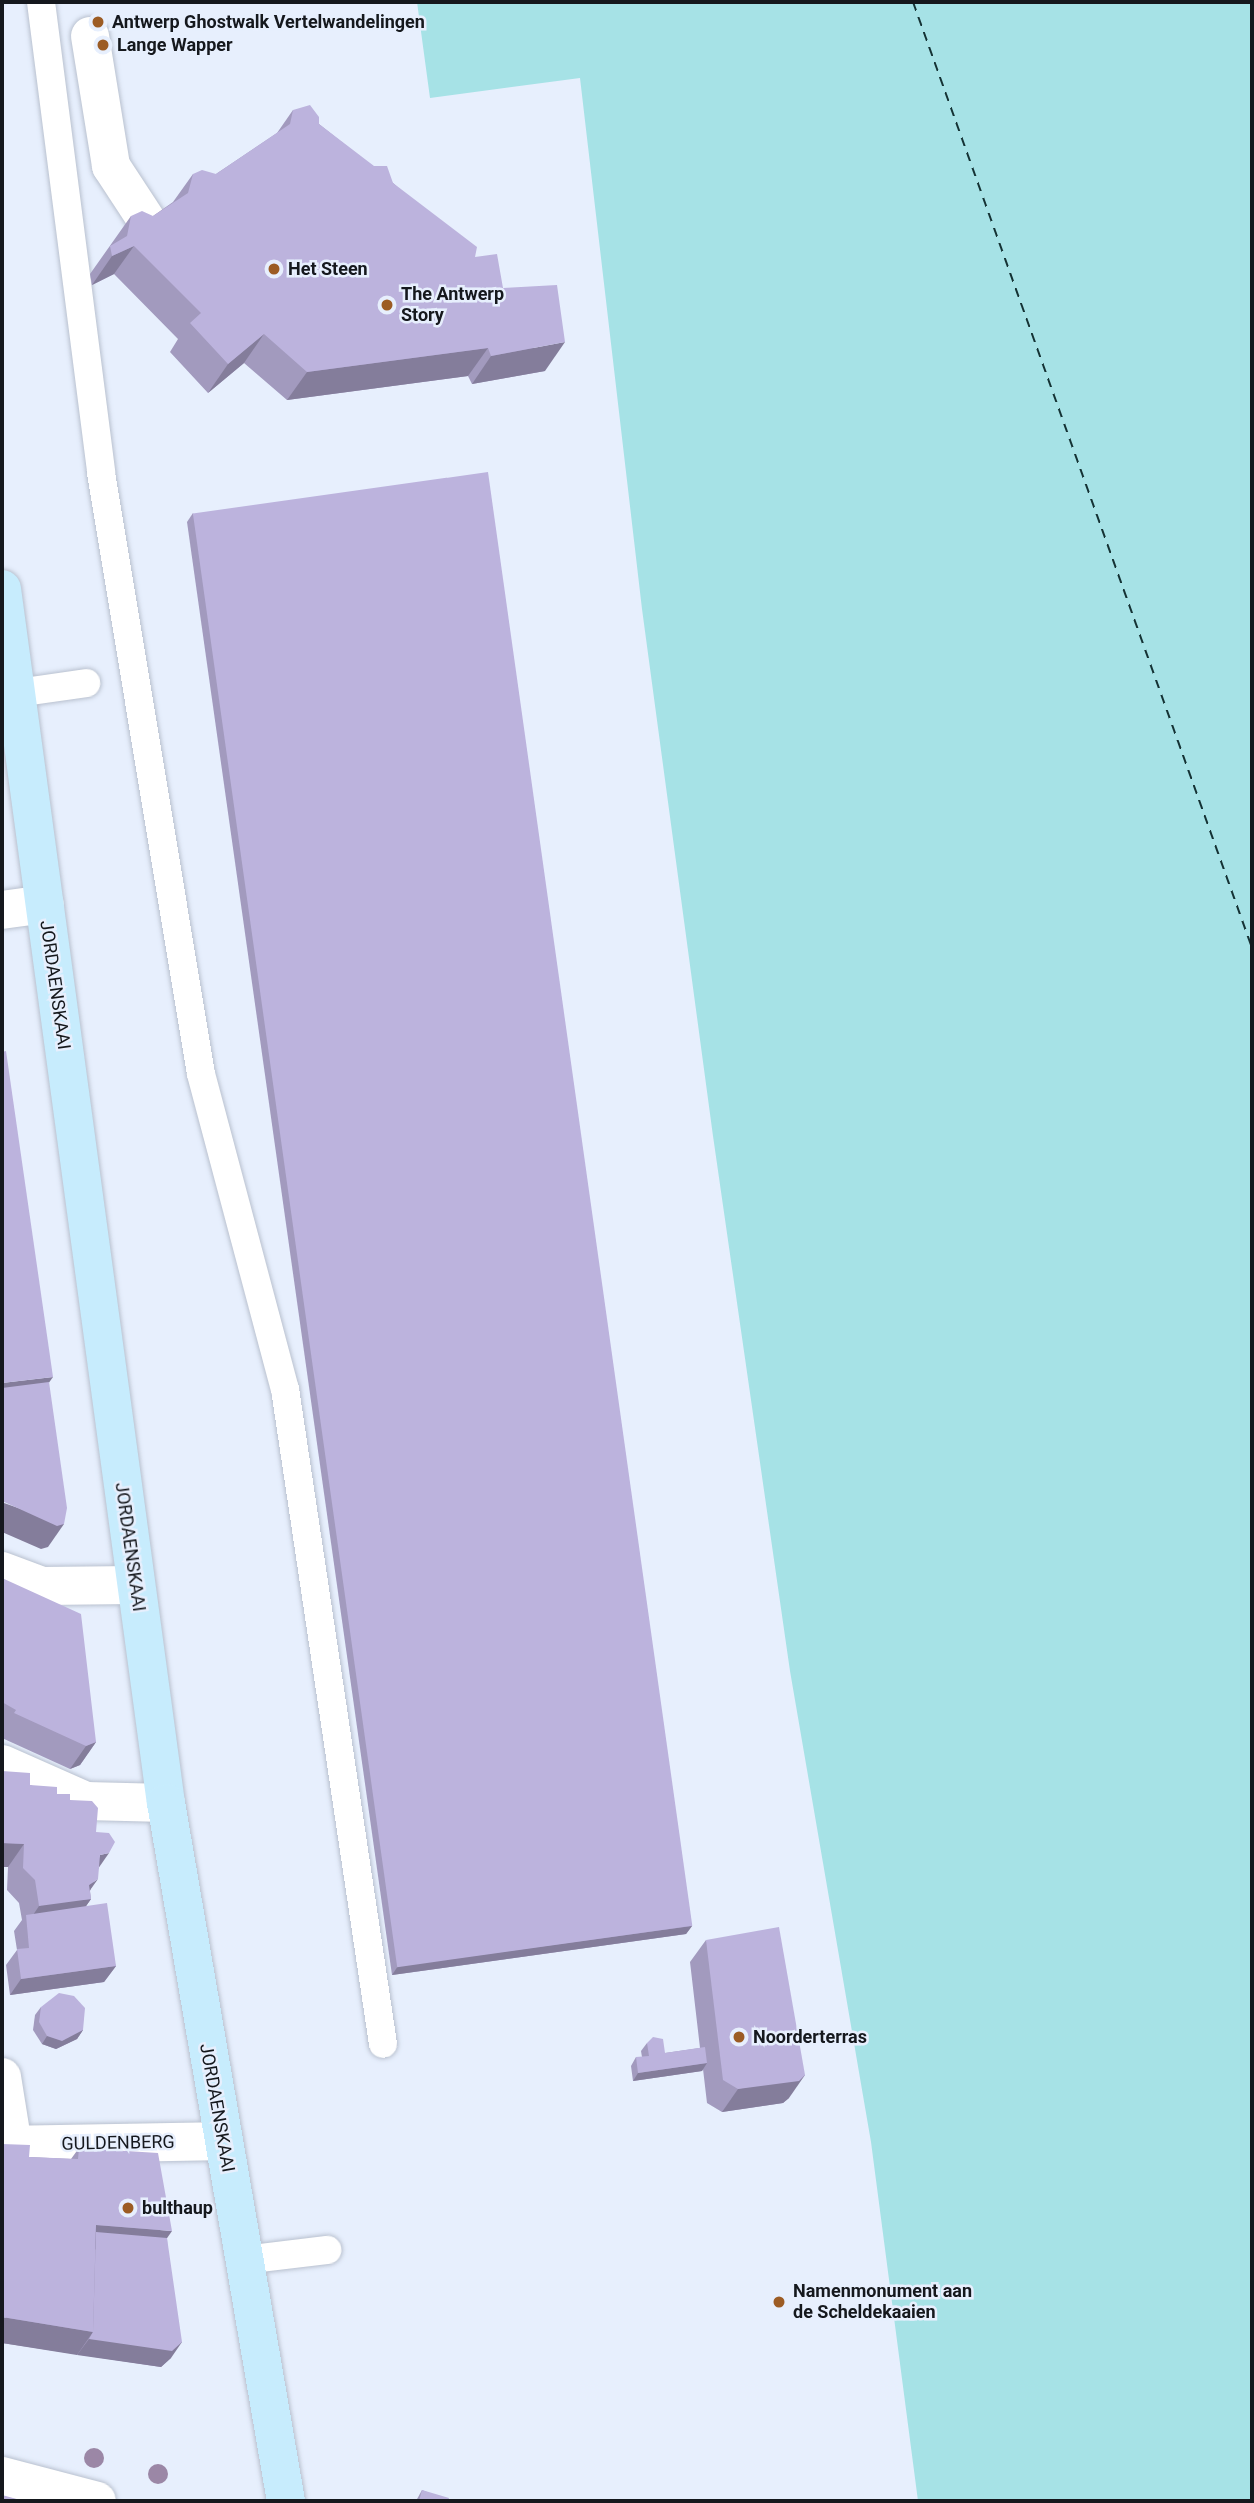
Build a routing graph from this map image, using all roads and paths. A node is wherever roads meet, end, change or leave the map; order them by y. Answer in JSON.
{"nodes":[{"id":1,"x":41,"y":2,"type":"edge"},
{"id":2,"x":90,"y":36,"type":"dead end"},
{"id":3,"x":188,"y":277,"type":"edge"},
{"id":4,"x":2,"y":589,"type":"edge"},
{"id":5,"x":86,"y":683,"type":"dead end"},
{"id":6,"x":18,"y":694,"type":"junction"},
{"id":7,"x":44,"y":904,"type":"junction"},
{"id":8,"x":2,"y":910,"type":"edge"},
{"id":9,"x":2,"y":1571,"type":"edge"},
{"id":10,"x":134,"y":1586,"type":"junction"},
{"id":11,"x":2,"y":1764,"type":"edge"},
{"id":12,"x":166,"y":1802,"type":"junction"},
{"id":13,"x":383,"y":2044,"type":"dead end"},
{"id":14,"x":2,"y":2077,"type":"edge"},
{"id":15,"x":223,"y":2141,"type":"junction"},
{"id":16,"x":7,"y":2145,"type":"edge"},
{"id":17,"x":327,"y":2250,"type":"dead end"},
{"id":18,"x":244,"y":2260,"type":"junction"},
{"id":19,"x":2,"y":2476,"type":"edge"},
{"id":20,"x":97,"y":2501,"type":"edge"},
{"id":21,"x":286,"y":2501,"type":"edge"}],
"edges":[{"from":1,"to":13,"type":"lane"},
{"from":2,"to":3,"type":"street"},
{"from":4,"to":6,"type":"street","name":"JORDAENSKAAI"},
{"from":5,"to":6,"type":"lane"},
{"from":6,"to":7,"type":"street","name":"JORDAENSKAAI"},
{"from":7,"to":8,"type":"street"},
{"from":7,"to":10,"type":"street","name":"JORDAENSKAAI"},
{"from":9,"to":10,"type":"street"},
{"from":10,"to":12,"type":"street","name":"JORDAENSKAAI"},
{"from":11,"to":12,"type":"street"},
{"from":12,"to":15,"type":"street","name":"JORDAENSKAAI"},
{"from":14,"to":16,"type":"street","name":"GULDENBERG"},
{"from":15,"to":16,"type":"street","name":"GULDENBERG"},
{"from":15,"to":18,"type":"street","name":"JORDAENSKAAI"},
{"from":17,"to":18,"type":"lane"},
{"from":18,"to":21,"type":"street","name":"JORDAENSKAAI"},
{"from":19,"to":20,"type":"street"}]}
